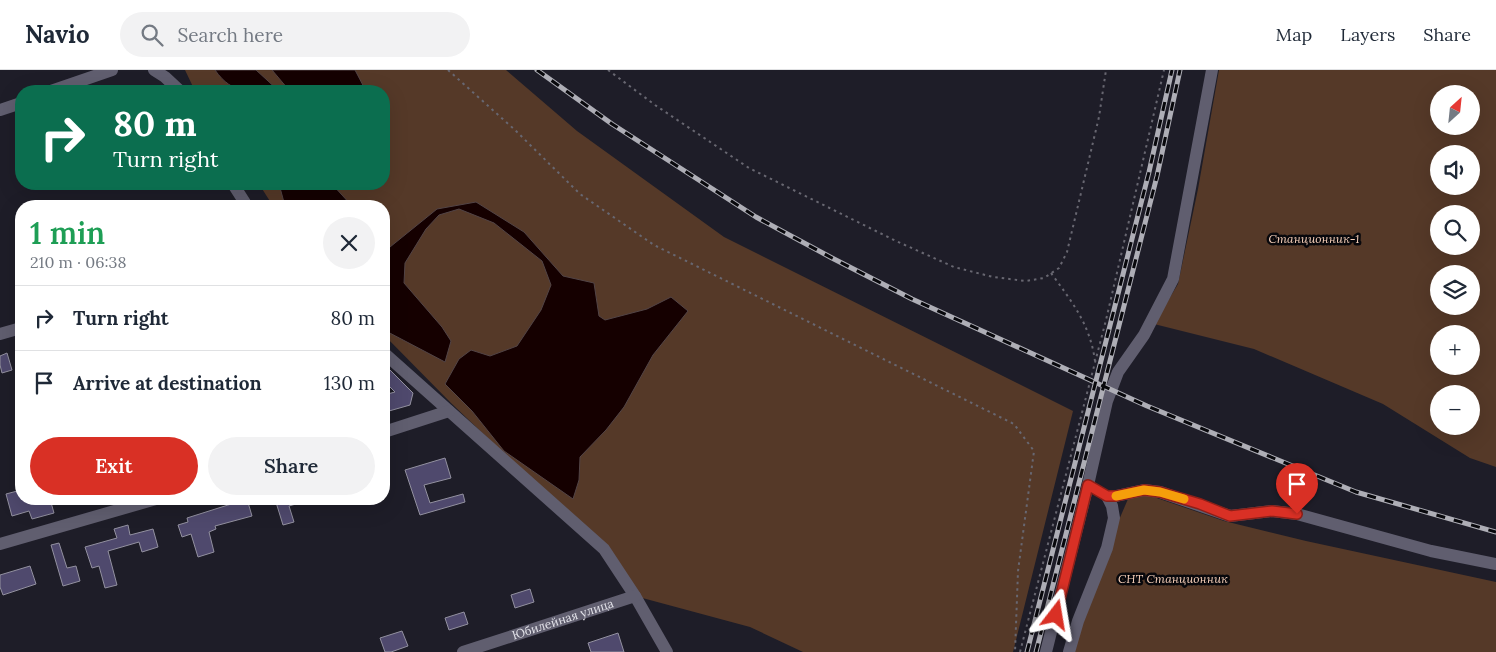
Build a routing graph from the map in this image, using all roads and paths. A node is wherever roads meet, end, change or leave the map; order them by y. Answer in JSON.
{"nodes":[{"id":1,"x":112,"y":70,"type":"edge"},
{"id":2,"x":154,"y":70,"type":"edge"},
{"id":3,"x":448,"y":70,"type":"edge"},
{"id":4,"x":608,"y":70,"type":"edge"},
{"id":5,"x":1106,"y":70,"type":"edge"},
{"id":6,"x":1164,"y":70,"type":"edge"},
{"id":7,"x":1212,"y":70,"type":"edge"},
{"id":8,"x":68,"y":85,"type":"edge"},
{"id":9,"x":174,"y":85,"type":"edge"},
{"id":10,"x":15,"y":105,"type":"edge"},
{"id":11,"x":0,"y":110,"type":"edge"},
{"id":12,"x":1051,"y":273,"type":"junction"},
{"id":13,"x":15,"y":330,"type":"edge"},
{"id":14,"x":0,"y":334,"type":"edge"},
{"id":15,"x":390,"y":359,"type":"edge"},
{"id":16,"x":1095,"y":363,"type":"junction"},
{"id":17,"x":449,"y":411,"type":"junction"},
{"id":18,"x":390,"y":430,"type":"edge"},
{"id":19,"x":1088,"y":485,"type":"junction"},
{"id":20,"x":1107,"y":496,"type":"junction"},
{"id":21,"x":126,"y":505,"type":"edge"},
{"id":22,"x":0,"y":544,"type":"edge"},
{"id":23,"x":1496,"y":564,"type":"edge"},
{"id":24,"x":634,"y":596,"type":"junction"},
{"id":25,"x":463,"y":652,"type":"edge"},
{"id":26,"x":667,"y":652,"type":"edge"},
{"id":27,"x":1015,"y":652,"type":"edge"},
{"id":28,"x":1020,"y":652,"type":"edge"},
{"id":29,"x":1046,"y":652,"type":"edge"},
{"id":30,"x":1070,"y":652,"type":"edge"}],
"edges":[{"from":1,"to":8,"type":"street"},
{"from":2,"to":9,"type":"street"},
{"from":3,"to":27,"type":"path"},
{"from":4,"to":12,"type":"path"},
{"from":5,"to":12,"type":"path"},
{"from":6,"to":16,"type":"path"},
{"from":7,"to":19,"type":"street"},
{"from":10,"to":11,"type":"street"},
{"from":12,"to":16,"type":"path"},
{"from":13,"to":14,"type":"street"},
{"from":15,"to":17,"type":"street"},
{"from":16,"to":28,"type":"path"},
{"from":17,"to":18,"type":"street"},
{"from":17,"to":24,"type":"street"},
{"from":19,"to":20,"type":"street"},
{"from":19,"to":29,"type":"street"},
{"from":20,"to":23,"type":"street"},
{"from":20,"to":30,"type":"street"},
{"from":21,"to":22,"type":"street"},
{"from":24,"to":25,"type":"street","name":"Юбилейная улица"},
{"from":24,"to":26,"type":"street"}]}
